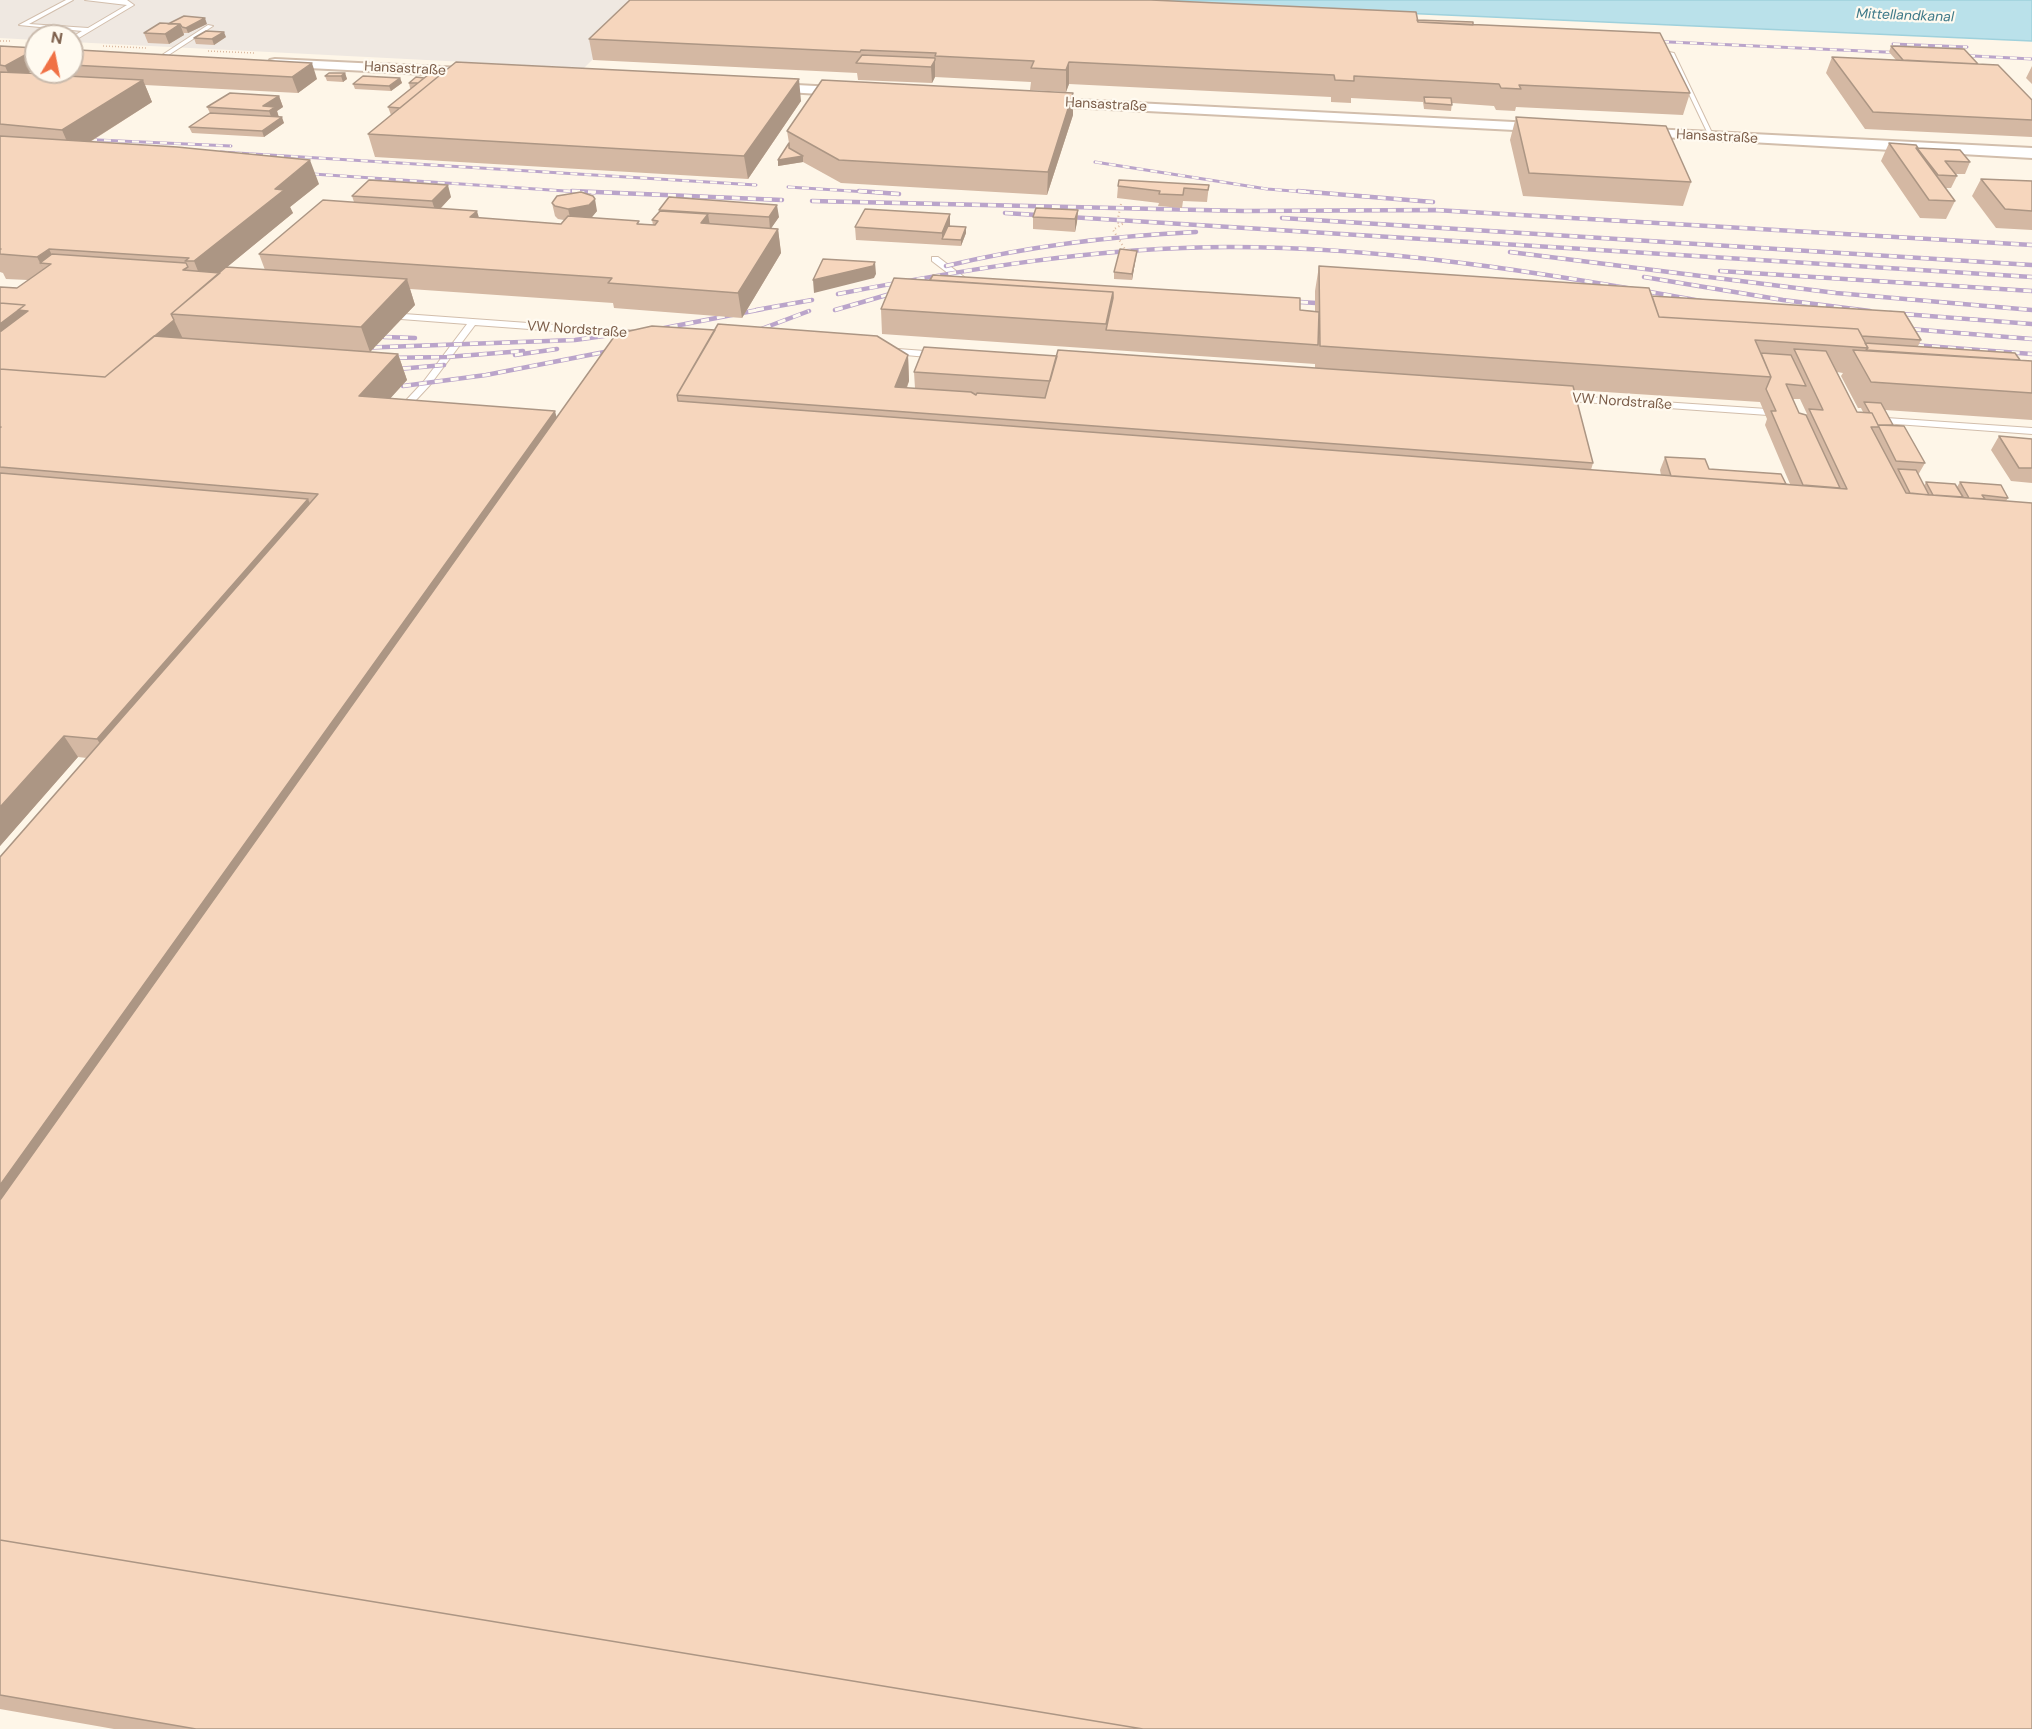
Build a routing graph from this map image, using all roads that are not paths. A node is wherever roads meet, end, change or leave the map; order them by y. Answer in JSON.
{"nodes":[{"id":1,"x":70,"y":0,"type":"edge"},
{"id":2,"x":88,"y":0,"type":"edge"},
{"id":3,"x":210,"y":26,"type":"dead end"},
{"id":4,"x":90,"y":30,"type":"junction"},
{"id":5,"x":84,"y":33,"type":"edge"},
{"id":6,"x":1671,"y":53,"type":"edge"},
{"id":7,"x":156,"y":56,"type":"joint"},
{"id":8,"x":185,"y":58,"type":"edge"},
{"id":9,"x":265,"y":62,"type":"edge"},
{"id":10,"x":498,"y":74,"type":"edge"},
{"id":11,"x":748,"y":87,"type":"edge"},
{"id":12,"x":867,"y":93,"type":"edge"},
{"id":13,"x":1022,"y":101,"type":"edge"},
{"id":14,"x":1569,"y":129,"type":"edge"},
{"id":15,"x":1617,"y":132,"type":"edge"},
{"id":16,"x":1712,"y":136,"type":"junction"},
{"id":17,"x":2032,"y":153,"type":"edge"},
{"id":18,"x":935,"y":260,"type":"dead end"},
{"id":19,"x":969,"y":285,"type":"edge"},
{"id":20,"x":404,"y":317,"type":"edge"},
{"id":21,"x":473,"y":322,"type":"junction"},
{"id":22,"x":652,"y":335,"type":"edge"},
{"id":23,"x":898,"y":352,"type":"edge"},
{"id":24,"x":945,"y":355,"type":"edge"},
{"id":25,"x":1551,"y":397,"type":"edge"},
{"id":26,"x":1797,"y":414,"type":"edge"},
{"id":27,"x":396,"y":416,"type":"edge"},
{"id":28,"x":1863,"y":419,"type":"edge"},
{"id":29,"x":2032,"y":431,"type":"edge"}],
"edges":[{"from":1,"to":4,"type":"lane"},
{"from":2,"to":4,"type":"lane"},
{"from":3,"to":7,"type":"lane"},
{"from":4,"to":5,"type":"lane"},
{"from":6,"to":16,"type":"lane"},
{"from":7,"to":8,"type":"street"},
{"from":9,"to":10,"type":"street","name":"Hansastraße"},
{"from":11,"to":12,"type":"street"},
{"from":13,"to":14,"type":"street","name":"Hansastraße"},
{"from":15,"to":16,"type":"street","name":"Hansastraße"},
{"from":16,"to":17,"type":"street","name":"Hansastraße"},
{"from":18,"to":19,"type":"lane"},
{"from":20,"to":21,"type":"lane","name":"VW Nordstraße"},
{"from":21,"to":22,"type":"lane","name":"VW Nordstraße"},
{"from":21,"to":27,"type":"lane"},
{"from":23,"to":24,"type":"lane"},
{"from":25,"to":26,"type":"lane","name":"VW Nordstraße"},
{"from":28,"to":29,"type":"lane"}]}
